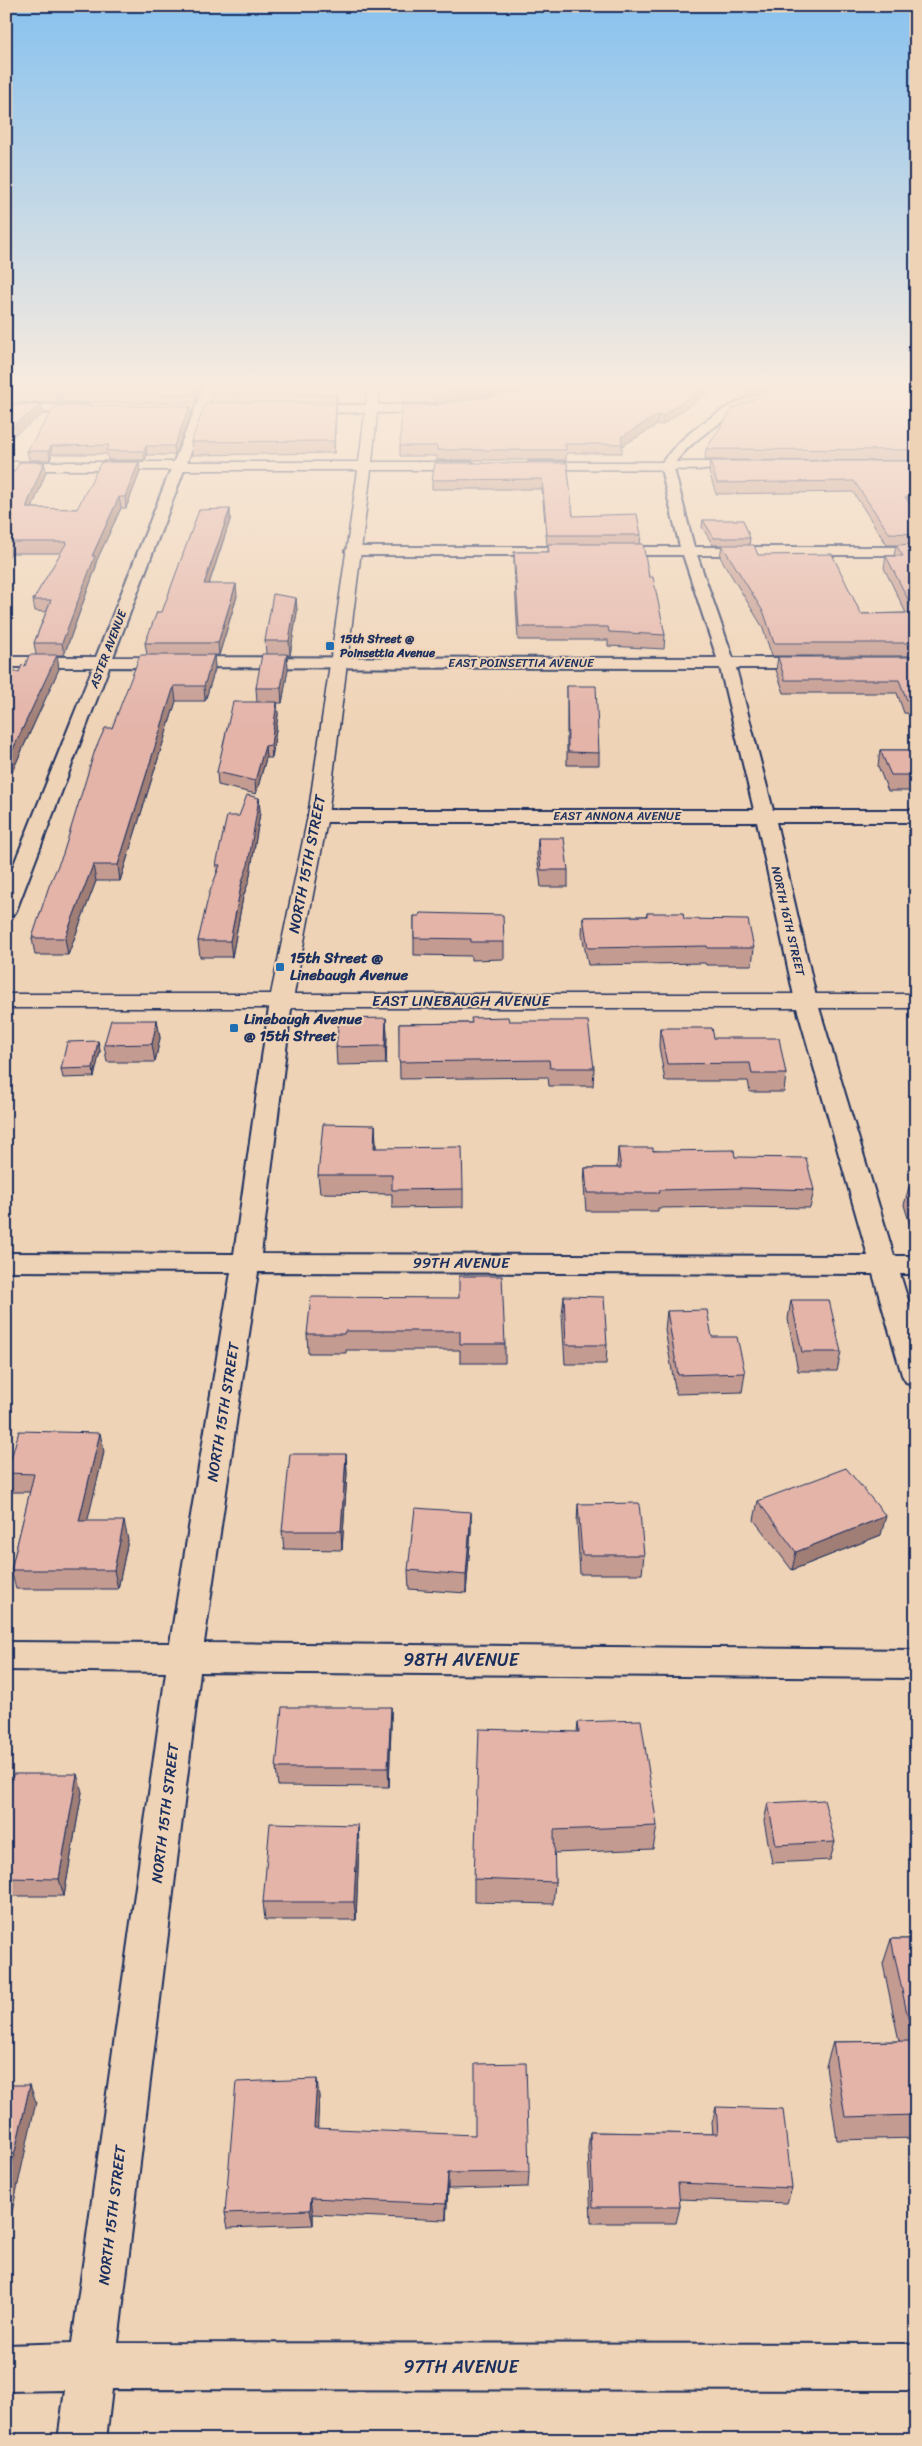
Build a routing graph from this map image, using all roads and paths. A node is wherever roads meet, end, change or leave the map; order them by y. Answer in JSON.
{"nodes":[{"id":1,"x":165,"y":500,"type":"edge"},
{"id":2,"x":360,"y":500,"type":"edge"},
{"id":3,"x":675,"y":500,"type":"edge"},
{"id":4,"x":688,"y":550,"type":"junction"},
{"id":5,"x":352,"y":551,"type":"junction"},
{"id":6,"x":916,"y":551,"type":"edge"},
{"id":7,"x":6,"y":662,"type":"edge"},
{"id":8,"x":103,"y":662,"type":"junction"},
{"id":9,"x":337,"y":663,"type":"junction"},
{"id":10,"x":727,"y":663,"type":"junction"},
{"id":11,"x":826,"y":663,"type":"edge"},
{"id":12,"x":318,"y":816,"type":"junction"},
{"id":13,"x":765,"y":816,"type":"junction"},
{"id":14,"x":916,"y":816,"type":"edge"},
{"id":15,"x":6,"y":911,"type":"edge"},
{"id":16,"x":6,"y":1000,"type":"edge"},
{"id":17,"x":281,"y":1000,"type":"junction"},
{"id":18,"x":806,"y":1000,"type":"junction"},
{"id":19,"x":916,"y":1000,"type":"edge"},
{"id":20,"x":6,"y":1262,"type":"edge"},
{"id":21,"x":246,"y":1262,"type":"junction"},
{"id":22,"x":885,"y":1265,"type":"junction"},
{"id":23,"x":916,"y":1265,"type":"edge"},
{"id":24,"x":916,"y":1375,"type":"edge"},
{"id":25,"x":6,"y":1656,"type":"edge"},
{"id":26,"x":186,"y":1658,"type":"junction"},
{"id":27,"x":916,"y":1664,"type":"edge"},
{"id":28,"x":92,"y":2366,"type":"junction"},
{"id":29,"x":916,"y":2367,"type":"edge"},
{"id":30,"x":6,"y":2368,"type":"edge"},
{"id":31,"x":82,"y":2440,"type":"edge"}],
"edges":[{"from":1,"to":8,"type":"street","name":"ASTER AVENUE"},
{"from":2,"to":5,"type":"street","name":"NORTH 15TH STREET"},
{"from":3,"to":4,"type":"street","name":"NORTH 16TH STREET"},
{"from":4,"to":5,"type":"street"},
{"from":4,"to":6,"type":"street"},
{"from":4,"to":10,"type":"street","name":"NORTH 16TH STREET"},
{"from":5,"to":9,"type":"street","name":"NORTH 15TH STREET"},
{"from":7,"to":8,"type":"street","name":"EAST POINSETTIA AVENUE"},
{"from":8,"to":9,"type":"street","name":"EAST POINSETTIA AVENUE"},
{"from":8,"to":15,"type":"street","name":"ASTER AVENUE"},
{"from":9,"to":10,"type":"street","name":"EAST POINSETTIA AVENUE"},
{"from":9,"to":12,"type":"street","name":"NORTH 15TH STREET"},
{"from":10,"to":11,"type":"street","name":"EAST POINSETTIA AVENUE"},
{"from":10,"to":13,"type":"street","name":"NORTH 16TH STREET"},
{"from":12,"to":13,"type":"street","name":"EAST ANNONA AVENUE"},
{"from":12,"to":17,"type":"street","name":"NORTH 15TH STREET"},
{"from":13,"to":14,"type":"street","name":"EAST ANNONA AVENUE"},
{"from":13,"to":18,"type":"street","name":"NORTH 16TH STREET"},
{"from":16,"to":17,"type":"street","name":"EAST LINEBAUGH AVENUE"},
{"from":17,"to":18,"type":"street","name":"EAST LINEBAUGH AVENUE"},
{"from":17,"to":21,"type":"street","name":"NORTH 15TH STREET"},
{"from":18,"to":19,"type":"street","name":"EAST LINEBAUGH AVENUE"},
{"from":18,"to":22,"type":"street","name":"NORTH 16TH STREET"},
{"from":20,"to":21,"type":"street","name":"99TH AVENUE"},
{"from":21,"to":22,"type":"street","name":"99TH AVENUE"},
{"from":21,"to":26,"type":"street","name":"NORTH 15TH STREET"},
{"from":22,"to":23,"type":"street","name":"99TH AVENUE"},
{"from":22,"to":24,"type":"street","name":"NORTH 16TH STREET"},
{"from":25,"to":26,"type":"street","name":"98TH AVENUE"},
{"from":26,"to":27,"type":"street","name":"98TH AVENUE"},
{"from":26,"to":28,"type":"street","name":"NORTH 15TH STREET"},
{"from":28,"to":29,"type":"street","name":"97TH AVENUE"},
{"from":28,"to":30,"type":"street","name":"97TH AVENUE"},
{"from":28,"to":31,"type":"street","name":"NORTH 15TH STREET"}]}
